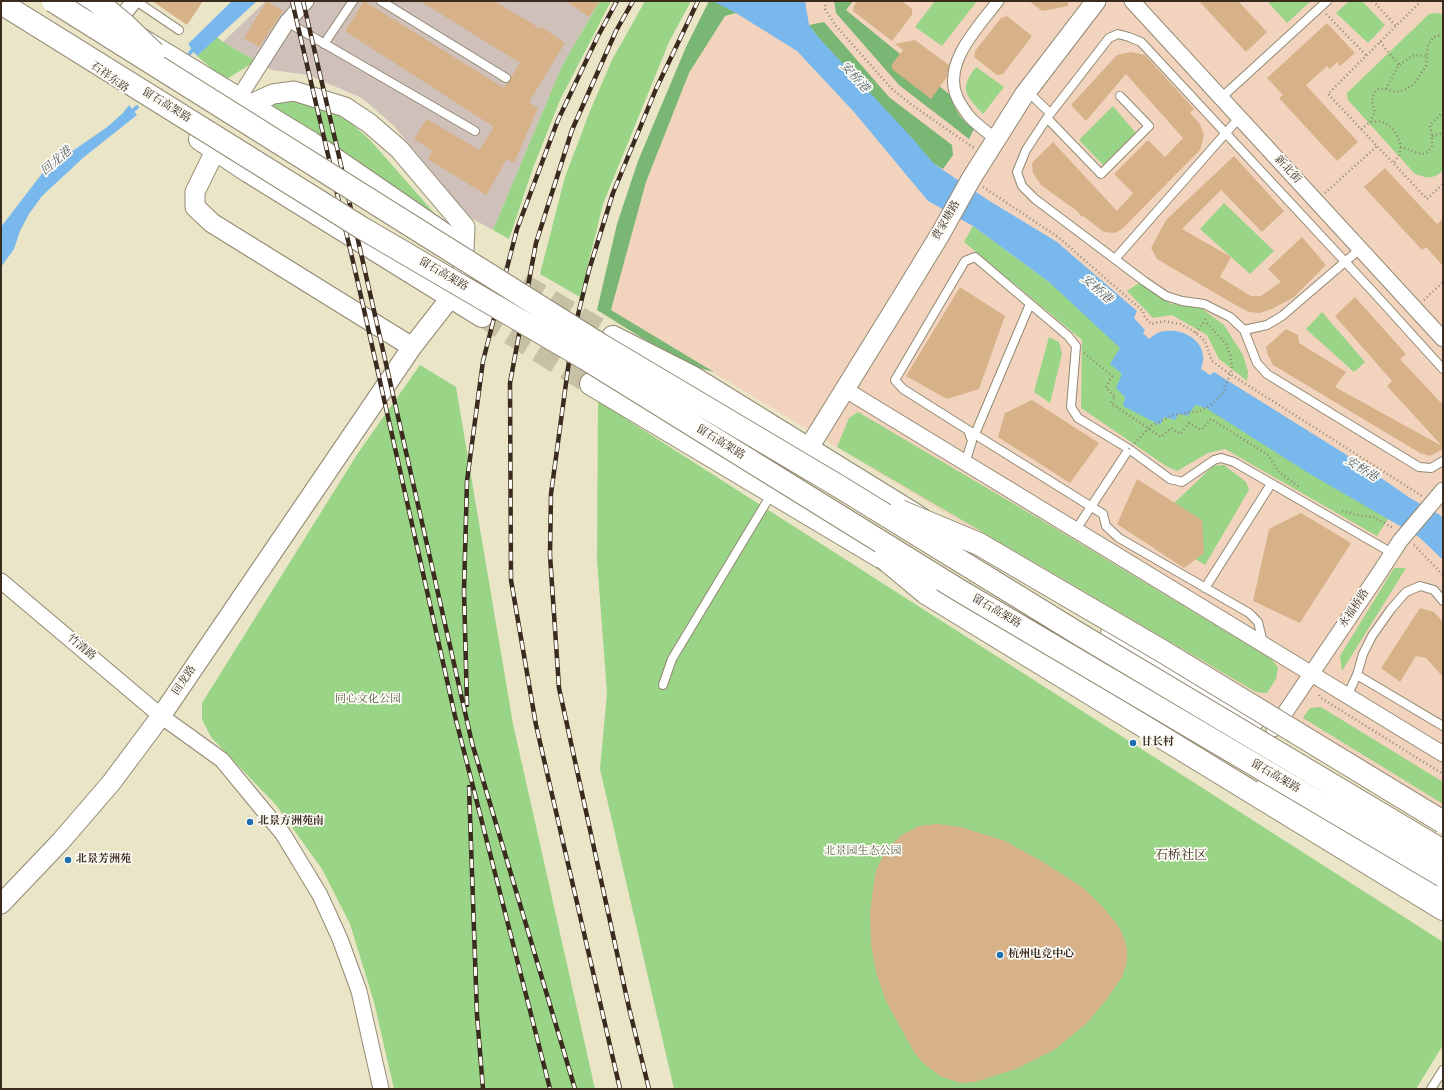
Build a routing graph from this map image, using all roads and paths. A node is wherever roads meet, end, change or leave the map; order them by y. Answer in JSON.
{"nodes":[{"id":1,"x":54,"y":1,"type":"edge"},
{"id":2,"x":78,"y":1,"type":"edge"},
{"id":3,"x":96,"y":1,"type":"edge"},
{"id":4,"x":135,"y":1,"type":"edge"},
{"id":5,"x":306,"y":1,"type":"edge"},
{"id":6,"x":353,"y":1,"type":"edge"},
{"id":7,"x":381,"y":1,"type":"edge"},
{"id":8,"x":826,"y":1,"type":"edge"},
{"id":9,"x":998,"y":1,"type":"edge"},
{"id":10,"x":1096,"y":1,"type":"edge"},
{"id":11,"x":1132,"y":1,"type":"edge"},
{"id":12,"x":1327,"y":1,"type":"edge"},
{"id":13,"x":1373,"y":1,"type":"edge"},
{"id":14,"x":1421,"y":1,"type":"edge"},
{"id":15,"x":1,"y":3,"type":"edge"},
{"id":16,"x":1319,"y":8,"type":"junction"},
{"id":17,"x":1,"y":11,"type":"edge"},
{"id":18,"x":1,"y":20,"type":"edge"},
{"id":19,"x":287,"y":22,"type":"junction"},
{"id":20,"x":116,"y":24,"type":"junction"},
{"id":21,"x":1396,"y":26,"type":"junction"},
{"id":22,"x":179,"y":30,"type":"dead end"},
{"id":23,"x":1443,"y":36,"type":"edge"},
{"id":24,"x":1380,"y":42,"type":"junction"},
{"id":25,"x":324,"y":44,"type":"junction"},
{"id":26,"x":1366,"y":55,"type":"junction"},
{"id":27,"x":1428,"y":56,"type":"junction"},
{"id":28,"x":1399,"y":65,"type":"junction"},
{"id":29,"x":506,"y":78,"type":"dead end"},
{"id":30,"x":187,"y":85,"type":"junction"},
{"id":31,"x":1386,"y":90,"type":"junction"},
{"id":32,"x":1027,"y":91,"type":"junction"},
{"id":33,"x":1120,"y":96,"type":"dead end"},
{"id":34,"x":1221,"y":98,"type":"junction"},
{"id":35,"x":243,"y":102,"type":"junction"},
{"id":36,"x":1443,"y":112,"type":"edge"},
{"id":37,"x":1049,"y":116,"type":"junction"},
{"id":38,"x":1239,"y":118,"type":"junction"},
{"id":39,"x":1370,"y":122,"type":"junction"},
{"id":40,"x":1361,"y":129,"type":"junction"},
{"id":41,"x":475,"y":131,"type":"dead end"},
{"id":42,"x":1443,"y":133,"type":"edge"},
{"id":43,"x":1226,"y":134,"type":"junction"},
{"id":44,"x":1432,"y":136,"type":"junction"},
{"id":45,"x":996,"y":139,"type":"junction"},
{"id":46,"x":220,"y":146,"type":"junction"},
{"id":47,"x":1376,"y":146,"type":"junction"},
{"id":48,"x":1400,"y":147,"type":"junction"},
{"id":49,"x":986,"y":156,"type":"junction"},
{"id":50,"x":1393,"y":164,"type":"junction"},
{"id":51,"x":971,"y":179,"type":"junction"},
{"id":52,"x":1443,"y":184,"type":"edge"},
{"id":53,"x":1316,"y":202,"type":"junction"},
{"id":54,"x":464,"y":248,"type":"junction"},
{"id":55,"x":1360,"y":249,"type":"junction"},
{"id":56,"x":1115,"y":259,"type":"junction"},
{"id":57,"x":482,"y":260,"type":"dead end"},
{"id":58,"x":1346,"y":262,"type":"junction"},
{"id":59,"x":1443,"y":282,"type":"edge"},
{"id":60,"x":451,"y":297,"type":"junction"},
{"id":61,"x":1030,"y":304,"type":"junction"},
{"id":62,"x":1214,"y":309,"type":"junction"},
{"id":63,"x":1415,"y":309,"type":"junction"},
{"id":64,"x":482,"y":316,"type":"tunnel mouth"},
{"id":65,"x":1205,"y":321,"type":"junction"},
{"id":66,"x":1244,"y":330,"type":"junction"},
{"id":67,"x":1196,"y":333,"type":"junction"},
{"id":68,"x":613,"y":336,"type":"tunnel mouth"},
{"id":69,"x":1443,"y":339,"type":"edge"},
{"id":70,"x":1076,"y":346,"type":"junction"},
{"id":71,"x":412,"y":347,"type":"junction"},
{"id":72,"x":1443,"y":369,"type":"edge"},
{"id":73,"x":591,"y":384,"type":"tunnel mouth"},
{"id":74,"x":846,"y":390,"type":"junction"},
{"id":75,"x":972,"y":432,"type":"junction"},
{"id":76,"x":808,"y":449,"type":"junction"},
{"id":77,"x":1129,"y":449,"type":"junction"},
{"id":78,"x":1443,"y":461,"type":"edge"},
{"id":79,"x":965,"y":463,"type":"junction"},
{"id":80,"x":1271,"y":484,"type":"junction"},
{"id":81,"x":840,"y":487,"type":"junction"},
{"id":82,"x":1443,"y":490,"type":"edge"},
{"id":83,"x":1305,"y":491,"type":"dead end"},
{"id":84,"x":773,"y":492,"type":"junction"},
{"id":85,"x":1431,"y":504,"type":"junction"},
{"id":86,"x":1091,"y":506,"type":"junction"},
{"id":87,"x":1338,"y":510,"type":"dead end"},
{"id":88,"x":830,"y":511,"type":"junction"},
{"id":89,"x":1075,"y":530,"type":"junction"},
{"id":90,"x":1406,"y":533,"type":"junction"},
{"id":91,"x":1392,"y":553,"type":"junction"},
{"id":92,"x":1443,"y":575,"type":"edge"},
{"id":93,"x":1,"y":581,"type":"edge"},
{"id":94,"x":1205,"y":588,"type":"junction"},
{"id":95,"x":1443,"y":601,"type":"edge"},
{"id":96,"x":1263,"y":645,"type":"junction"},
{"id":97,"x":1311,"y":674,"type":"junction"},
{"id":98,"x":1357,"y":675,"type":"junction"},
{"id":99,"x":663,"y":685,"type":"dead end"},
{"id":100,"x":1347,"y":696,"type":"junction"},
{"id":101,"x":161,"y":716,"type":"junction"},
{"id":102,"x":1443,"y":726,"type":"edge"},
{"id":103,"x":1272,"y":731,"type":"junction"},
{"id":104,"x":1443,"y":754,"type":"edge"},
{"id":105,"x":1443,"y":774,"type":"edge"},
{"id":106,"x":1443,"y":822,"type":"edge"},
{"id":107,"x":1443,"y":834,"type":"edge"},
{"id":108,"x":1443,"y":851,"type":"edge"},
{"id":109,"x":1443,"y":876,"type":"edge"},
{"id":110,"x":1443,"y":893,"type":"edge"},
{"id":111,"x":1,"y":904,"type":"edge"},
{"id":112,"x":1443,"y":909,"type":"edge"},
{"id":113,"x":1443,"y":1070,"type":"edge"},
{"id":114,"x":381,"y":1089,"type":"edge"},
{"id":115,"x":1431,"y":1089,"type":"edge"}],
"edges":[{"from":1,"to":30,"type":"main road","name":"留石高架路","bridge":true},
{"from":2,"to":20,"type":"main road"},
{"from":3,"to":30,"type":"main road","bridge":true},
{"from":4,"to":20,"type":"street"},
{"from":4,"to":22,"type":"lane"},
{"from":5,"to":19,"type":"street"},
{"from":6,"to":25,"type":"lane"},
{"from":7,"to":29,"type":"lane"},
{"from":8,"to":49,"type":"path"},
{"from":9,"to":45,"type":"street"},
{"from":10,"to":32,"type":"street","name":"费家塘路"},
{"from":11,"to":34,"type":"street","name":"新北街"},
{"from":12,"to":16,"type":"lane"},
{"from":13,"to":21,"type":"path"},
{"from":14,"to":21,"type":"path"},
{"from":15,"to":46,"type":"main road","name":"留石高架路","bridge":true},
{"from":16,"to":26,"type":"path"},
{"from":16,"to":34,"type":"lane"},
{"from":17,"to":46,"type":"main road","name":"石祥东路"},
{"from":18,"to":46,"type":"main road","bridge":true},
{"from":19,"to":25,"type":"lane"},
{"from":19,"to":35,"type":"street"},
{"from":20,"to":35,"type":"main road"},
{"from":21,"to":24,"type":"path"},
{"from":23,"to":27,"type":"path"},
{"from":24,"to":26,"type":"path"},
{"from":24,"to":28,"type":"path"},
{"from":25,"to":41,"type":"lane"},
{"from":26,"to":40,"type":"path"},
{"from":27,"to":28,"type":"path"},
{"from":27,"to":31,"type":"path"},
{"from":28,"to":31,"type":"path"},
{"from":30,"to":81,"type":"main road","name":"留石高架路","bridge":true},
{"from":31,"to":39,"type":"path"},
{"from":32,"to":37,"type":"lane"},
{"from":32,"to":45,"type":"street","name":"费家塘路"},
{"from":33,"to":37,"type":"lane"},
{"from":34,"to":38,"type":"street","name":"新北街"},
{"from":35,"to":54,"type":"main road"},
{"from":35,"to":54,"type":"street","name":"回龙路"},
{"from":36,"to":44,"type":"path"},
{"from":37,"to":43,"type":"lane"},
{"from":37,"to":56,"type":"lane"},
{"from":38,"to":43,"type":"lane"},
{"from":38,"to":53,"type":"street","name":"新北街"},
{"from":39,"to":40,"type":"path"},
{"from":39,"to":48,"type":"path"},
{"from":40,"to":47,"type":"path"},
{"from":42,"to":44,"type":"path"},
{"from":43,"to":56,"type":"lane"},
{"from":43,"to":58,"type":"lane"},
{"from":44,"to":48,"type":"path"},
{"from":45,"to":49,"type":"street","name":"费家塘路"},
{"from":46,"to":60,"type":"main road"},
{"from":46,"to":71,"type":"street"},
{"from":46,"to":88,"type":"main road","name":"留石高架路","bridge":true},
{"from":47,"to":50,"type":"path"},
{"from":47,"to":53,"type":"path"},
{"from":48,"to":50,"type":"path"},
{"from":49,"to":51,"type":"street","name":"费家塘路"},
{"from":50,"to":52,"type":"path"},
{"from":51,"to":67,"type":"path"},
{"from":51,"to":74,"type":"street","name":"费家塘路"},
{"from":53,"to":55,"type":"street","name":"新北街"},
{"from":54,"to":57,"type":"main road"},
{"from":54,"to":60,"type":"street","name":"回龙路"},
{"from":55,"to":58,"type":"lane"},
{"from":55,"to":63,"type":"street","name":"新北街"},
{"from":56,"to":62,"type":"lane"},
{"from":58,"to":66,"type":"lane"},
{"from":58,"to":72,"type":"lane"},
{"from":59,"to":63,"type":"path"},
{"from":60,"to":64,"type":"main road"},
{"from":60,"to":71,"type":"street","name":"回龙路"},
{"from":61,"to":70,"type":"lane"},
{"from":61,"to":75,"type":"lane"},
{"from":61,"to":75,"type":"lane"},
{"from":62,"to":65,"type":"path"},
{"from":62,"to":66,"type":"lane"},
{"from":63,"to":69,"type":"street","name":"新北街"},
{"from":65,"to":67,"type":"path"},
{"from":65,"to":77,"type":"path","bridge":true},
{"from":66,"to":78,"type":"lane"},
{"from":67,"to":85,"type":"path"},
{"from":68,"to":76,"type":"main road"},
{"from":70,"to":77,"type":"lane"},
{"from":70,"to":83,"type":"path"},
{"from":71,"to":101,"type":"street","name":"回龙路"},
{"from":73,"to":84,"type":"main road"},
{"from":74,"to":76,"type":"street","name":"费家塘路"},
{"from":74,"to":79,"type":"street"},
{"from":75,"to":79,"type":"lane"},
{"from":75,"to":86,"type":"lane"},
{"from":76,"to":103,"type":"main road"},
{"from":77,"to":80,"type":"lane"},
{"from":77,"to":86,"type":"lane"},
{"from":79,"to":89,"type":"street"},
{"from":80,"to":91,"type":"lane"},
{"from":80,"to":94,"type":"lane"},
{"from":81,"to":106,"type":"main road","bridge":true},
{"from":81,"to":108,"type":"main road","name":"留石高架路","bridge":true},
{"from":82,"to":85,"type":"street","name":"永福桥路"},
{"from":84,"to":99,"type":"lane"},
{"from":84,"to":110,"type":"main road"},
{"from":85,"to":90,"type":"street","name":"永福桥路"},
{"from":86,"to":89,"type":"lane"},
{"from":86,"to":94,"type":"lane"},
{"from":87,"to":90,"type":"path"},
{"from":88,"to":109,"type":"main road","name":"留石高架路","bridge":true},
{"from":88,"to":112,"type":"main road","bridge":true},
{"from":89,"to":96,"type":"street"},
{"from":90,"to":91,"type":"street","name":"永福桥路"},
{"from":90,"to":92,"type":"path"},
{"from":91,"to":97,"type":"street","name":"永福桥路"},
{"from":93,"to":101,"type":"street","name":"竹清路"},
{"from":94,"to":96,"type":"lane"},
{"from":95,"to":98,"type":"lane"},
{"from":96,"to":97,"type":"street"},
{"from":97,"to":100,"type":"street"},
{"from":97,"to":103,"type":"street","name":"永福桥路"},
{"from":97,"to":105,"type":"path"},
{"from":98,"to":100,"type":"lane"},
{"from":98,"to":102,"type":"lane"},
{"from":100,"to":104,"type":"street"},
{"from":101,"to":111,"type":"street","name":"回龙路"},
{"from":101,"to":114,"type":"street","name":"竹清路"},
{"from":103,"to":107,"type":"main road"},
{"from":113,"to":115,"type":"lane"}]}
